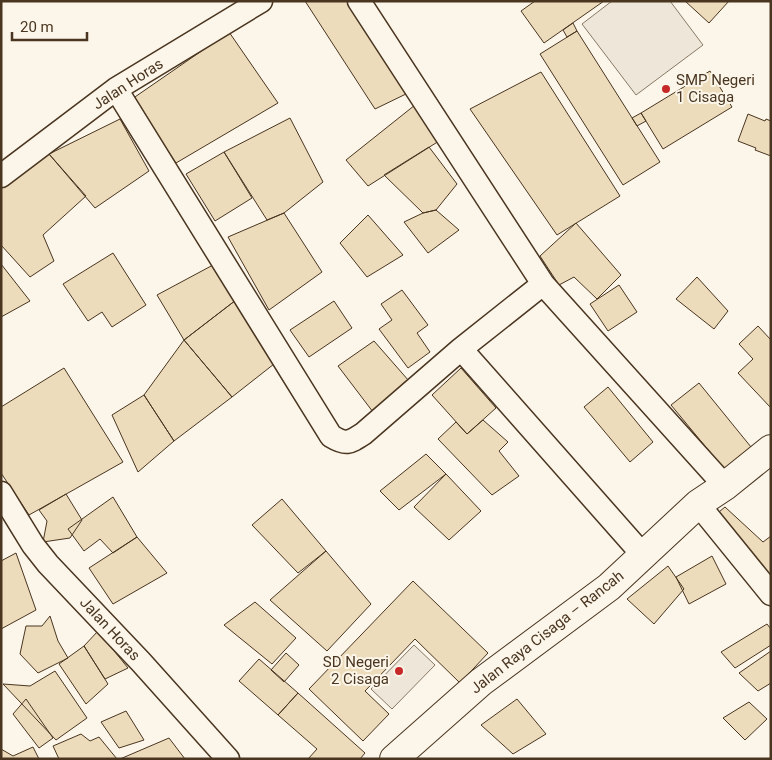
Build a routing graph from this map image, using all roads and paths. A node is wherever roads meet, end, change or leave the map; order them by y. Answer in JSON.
{"nodes":[{"id":1,"x":261,"y":1,"type":"edge"},
{"id":2,"x":359,"y":1,"type":"edge"},
{"id":3,"x":116,"y":89,"type":"junction"},
{"id":4,"x":1,"y":176,"type":"edge"},
{"id":5,"x":543,"y":284,"type":"junction"},
{"id":6,"x":461,"y":349,"type":"junction"},
{"id":7,"x":771,"y":450,"type":"edge"},
{"id":8,"x":725,"y":486,"type":"junction"},
{"id":9,"x":1,"y":492,"type":"edge"},
{"id":10,"x":698,"y":504,"type":"junction"},
{"id":11,"x":642,"y":555,"type":"junction"},
{"id":12,"x":771,"y":594,"type":"edge"},
{"id":13,"x":228,"y":759,"type":"edge"},
{"id":14,"x":394,"y":759,"type":"edge"}],
"edges":[{"from":1,"to":3,"type":"street","name":"Jalan Horas"},
{"from":2,"to":5,"type":"street"},
{"from":3,"to":4,"type":"street","name":"Jalan Horas"},
{"from":3,"to":6,"type":"street"},
{"from":5,"to":6,"type":"street"},
{"from":5,"to":8,"type":"street"},
{"from":6,"to":11,"type":"street"},
{"from":7,"to":8,"type":"main road","name":"Jalan Raya Cisaga – Rancah"},
{"from":8,"to":10,"type":"main road","name":"Jalan Raya Cisaga – Rancah"},
{"from":9,"to":13,"type":"street","name":"Jalan Horas"},
{"from":10,"to":11,"type":"main road","name":"Jalan Raya Cisaga – Rancah"},
{"from":10,"to":12,"type":"street"},
{"from":11,"to":14,"type":"main road","name":"Jalan Raya Cisaga – Rancah"}]}
